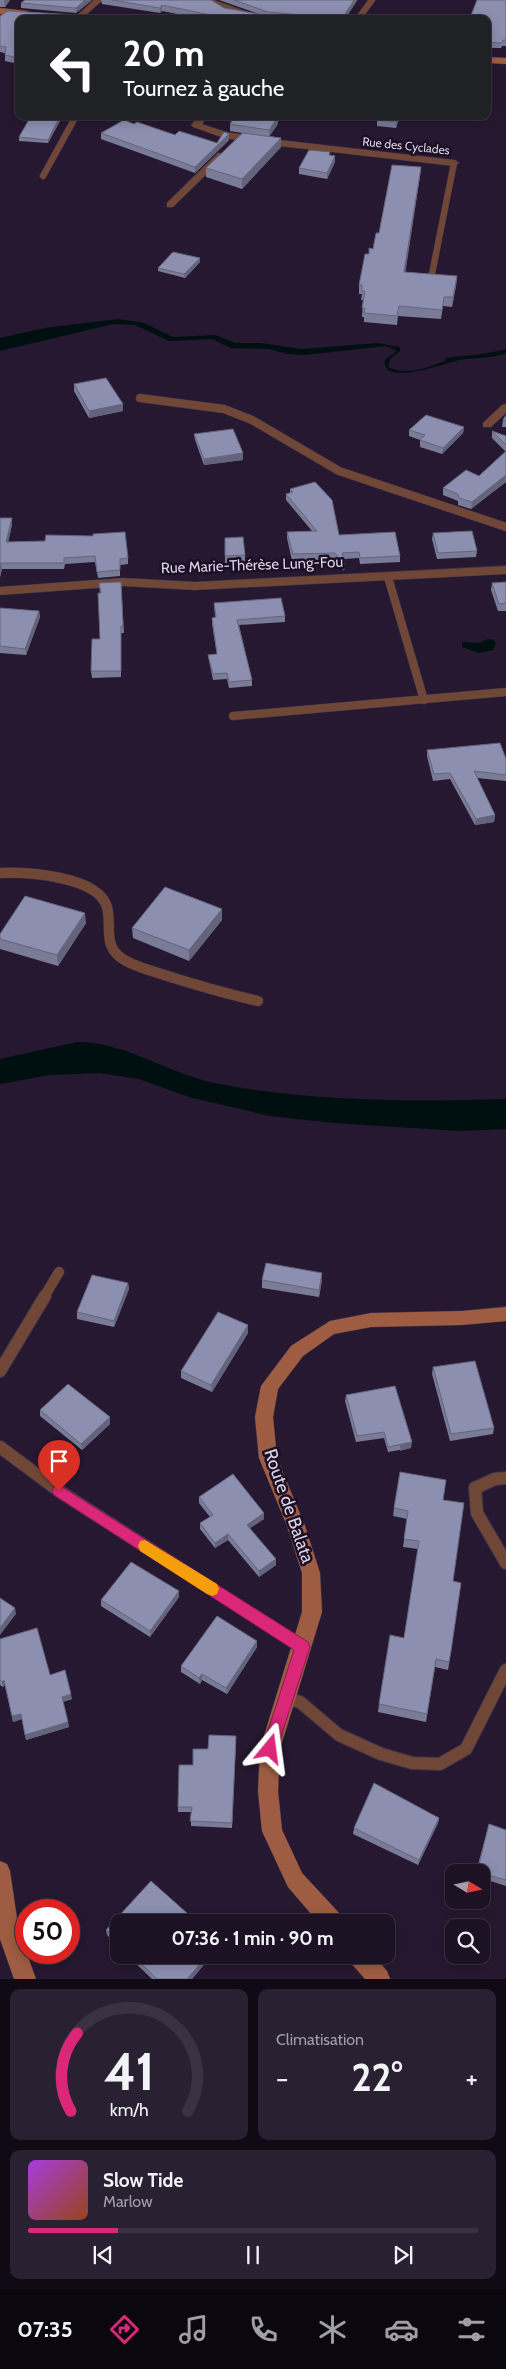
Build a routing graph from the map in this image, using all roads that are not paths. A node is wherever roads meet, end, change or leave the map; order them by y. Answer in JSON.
{"nodes":[{"id":1,"x":99,"y":0,"type":"edge"},
{"id":2,"x":208,"y":0,"type":"edge"},
{"id":3,"x":372,"y":0,"type":"edge"},
{"id":4,"x":0,"y":11,"type":"edge"},
{"id":5,"x":39,"y":15,"type":"edge"},
{"id":6,"x":81,"y":15,"type":"edge"},
{"id":7,"x":250,"y":15,"type":"edge"},
{"id":8,"x":361,"y":15,"type":"edge"},
{"id":9,"x":491,"y":60,"type":"edge"},
{"id":10,"x":506,"y":61,"type":"edge"},
{"id":11,"x":74,"y":120,"type":"edge"},
{"id":12,"x":200,"y":120,"type":"edge"},
{"id":13,"x":233,"y":144,"type":"junction"},
{"id":14,"x":454,"y":163,"type":"joint"},
{"id":15,"x":43,"y":176,"type":"dead end"},
{"id":16,"x":170,"y":205,"type":"dead end"},
{"id":17,"x":431,"y":279,"type":"edge"},
{"id":18,"x":140,"y":398,"type":"dead end"},
{"id":19,"x":506,"y":407,"type":"edge"},
{"id":20,"x":487,"y":425,"type":"dead end"},
{"id":21,"x":506,"y":528,"type":"edge"},
{"id":22,"x":506,"y":570,"type":"edge"},
{"id":23,"x":388,"y":576,"type":"junction"},
{"id":24,"x":0,"y":591,"type":"edge"},
{"id":25,"x":506,"y":692,"type":"edge"},
{"id":26,"x":424,"y":700,"type":"junction"},
{"id":27,"x":234,"y":716,"type":"dead end"},
{"id":28,"x":0,"y":873,"type":"edge"},
{"id":29,"x":258,"y":1002,"type":"dead end"},
{"id":30,"x":59,"y":1272,"type":"dead end"},
{"id":31,"x":506,"y":1314,"type":"edge"},
{"id":32,"x":0,"y":1371,"type":"edge"},
{"id":33,"x":0,"y":1447,"type":"edge"},
{"id":34,"x":506,"y":1478,"type":"edge"},
{"id":35,"x":506,"y":1563,"type":"edge"},
{"id":36,"x":303,"y":1647,"type":"junction"},
{"id":37,"x":506,"y":1670,"type":"edge"},
{"id":38,"x":285,"y":1698,"type":"junction"},
{"id":39,"x":0,"y":1871,"type":"edge"},
{"id":40,"x":325,"y":1914,"type":"edge"},
{"id":41,"x":366,"y":1964,"type":"edge"},
{"id":42,"x":25,"y":1979,"type":"edge"},
{"id":43,"x":379,"y":1979,"type":"edge"}],
"edges":[{"from":1,"to":6,"type":"street"},
{"from":2,"to":7,"type":"street"},
{"from":3,"to":8,"type":"lane"},
{"from":4,"to":5,"type":"main road"},
{"from":9,"to":10,"type":"main road"},
{"from":11,"to":15,"type":"lane"},
{"from":12,"to":13,"type":"street","name":"Rue des Cyclades"},
{"from":13,"to":14,"type":"street","name":"Rue des Cyclades"},
{"from":13,"to":16,"type":"street"},
{"from":14,"to":17,"type":"lane","name":"Rue des Cyclades"},
{"from":18,"to":21,"type":"lane"},
{"from":19,"to":20,"type":"street"},
{"from":22,"to":23,"type":"street","name":"Rue Marie-Thérèse Lung-Fou"},
{"from":23,"to":24,"type":"street","name":"Rue Marie-Thérèse Lung-Fou"},
{"from":23,"to":26,"type":"lane"},
{"from":25,"to":26,"type":"lane"},
{"from":26,"to":27,"type":"lane"},
{"from":28,"to":29,"type":"lane"},
{"from":30,"to":32,"type":"lane"},
{"from":31,"to":36,"type":"main road","name":"Route de Balata"},
{"from":33,"to":36,"type":"lane"},
{"from":34,"to":35,"type":"lane"},
{"from":36,"to":38,"type":"main road","name":"Route de Balata"},
{"from":37,"to":38,"type":"lane"},
{"from":38,"to":40,"type":"main road","name":"Route de Balata"},
{"from":39,"to":42,"type":"main road"},
{"from":41,"to":43,"type":"main road"}]}
